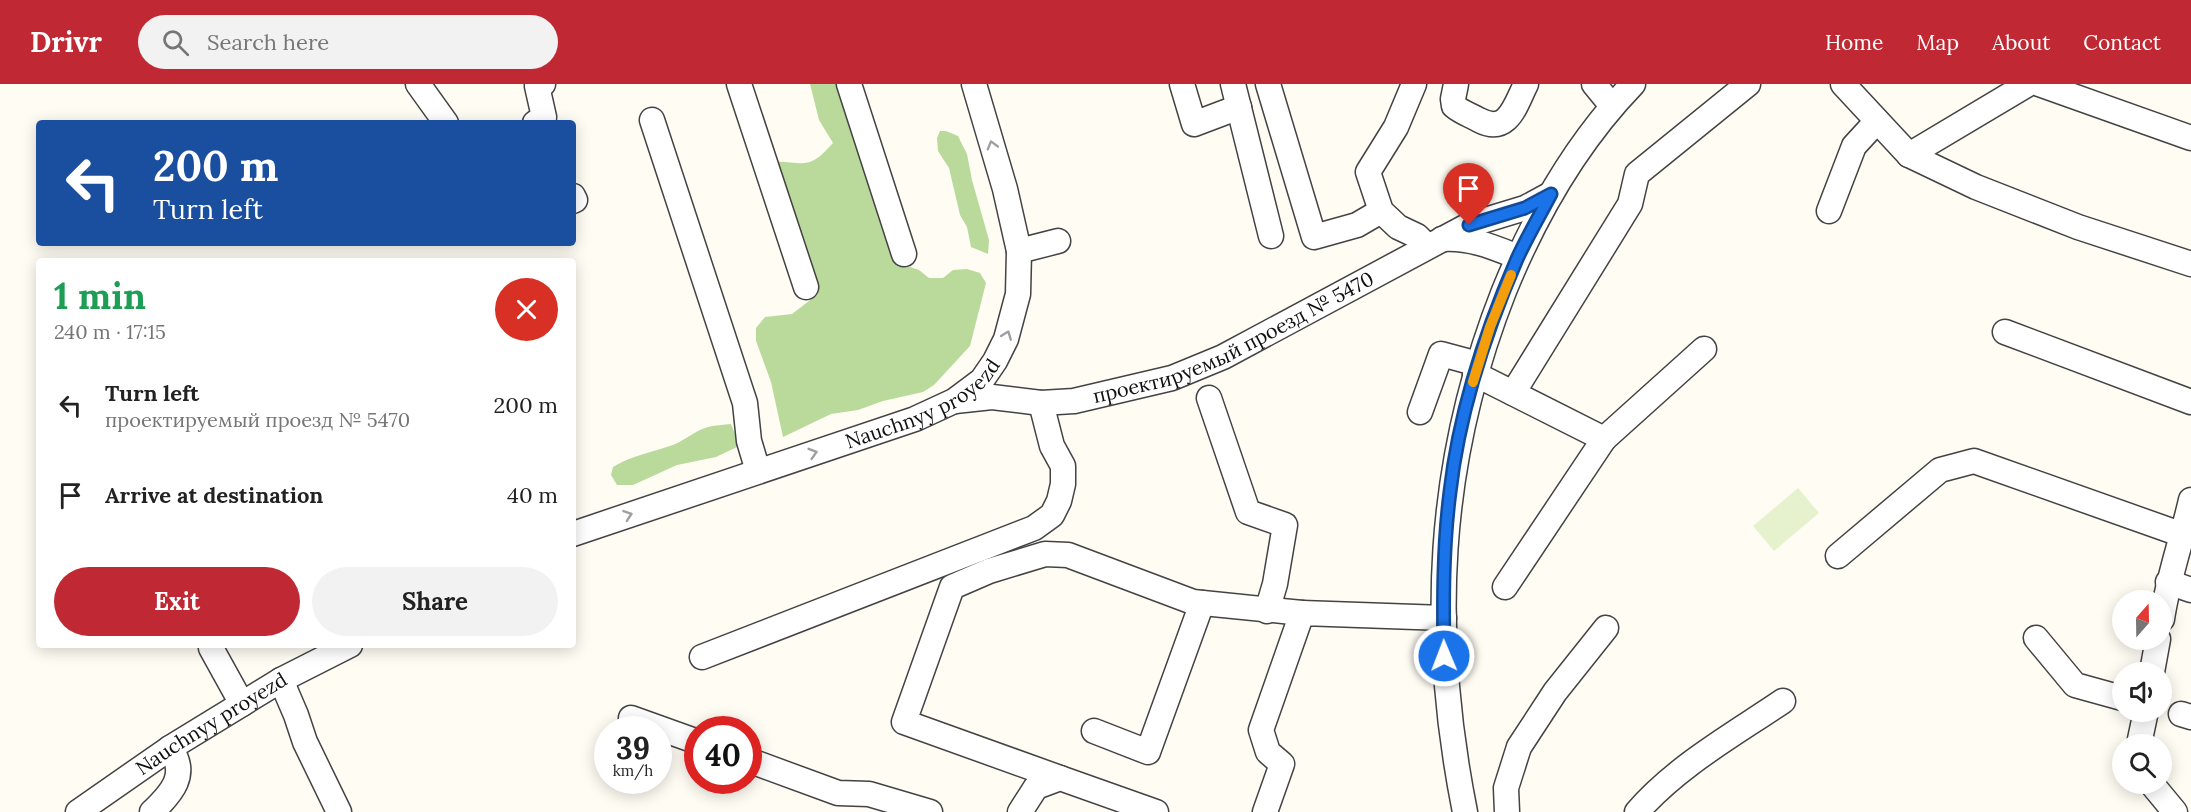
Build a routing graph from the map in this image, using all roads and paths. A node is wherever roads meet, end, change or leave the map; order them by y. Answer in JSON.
{"nodes":[{"id":1,"x":418,"y":84,"type":"edge"},
{"id":2,"x":543,"y":84,"type":"edge"},
{"id":3,"x":739,"y":84,"type":"edge"},
{"id":4,"x":849,"y":84,"type":"edge"},
{"id":5,"x":974,"y":84,"type":"edge"},
{"id":6,"x":1182,"y":84,"type":"edge"},
{"id":7,"x":1268,"y":84,"type":"edge"},
{"id":8,"x":1414,"y":84,"type":"edge"},
{"id":9,"x":1456,"y":84,"type":"edge"},
{"id":10,"x":1526,"y":84,"type":"edge"},
{"id":11,"x":1594,"y":84,"type":"edge"},
{"id":12,"x":1633,"y":84,"type":"edge"},
{"id":13,"x":1748,"y":84,"type":"edge"},
{"id":14,"x":1842,"y":84,"type":"edge"},
{"id":15,"x":2028,"y":84,"type":"edge"},
{"id":16,"x":2039,"y":84,"type":"edge"},
{"id":17,"x":1236,"y":95,"type":"edge"},
{"id":18,"x":1612,"y":106,"type":"junction"},
{"id":19,"x":444,"y":120,"type":"edge"},
{"id":20,"x":542,"y":120,"type":"edge"},
{"id":21,"x":652,"y":120,"type":"dead end"},
{"id":22,"x":1877,"y":121,"type":"junction"},
{"id":23,"x":2191,"y":138,"type":"edge"},
{"id":24,"x":1909,"y":155,"type":"junction"},
{"id":25,"x":1551,"y":194,"type":"junction"},
{"id":26,"x":1381,"y":211,"type":"junction"},
{"id":27,"x":1828,"y":211,"type":"dead end"},
{"id":28,"x":1271,"y":236,"type":"dead end"},
{"id":29,"x":1058,"y":241,"type":"dead end"},
{"id":30,"x":1433,"y":243,"type":"junction"},
{"id":31,"x":1019,"y":251,"type":"junction"},
{"id":32,"x":904,"y":254,"type":"dead end"},
{"id":33,"x":1518,"y":257,"type":"junction"},
{"id":34,"x":2191,"y":264,"type":"edge"},
{"id":35,"x":806,"y":287,"type":"dead end"},
{"id":36,"x":2005,"y":332,"type":"dead end"},
{"id":37,"x":1704,"y":349,"type":"dead end"},
{"id":38,"x":995,"y":361,"type":"junction"},
{"id":39,"x":1477,"y":369,"type":"junction"},
{"id":40,"x":1513,"y":393,"type":"junction"},
{"id":41,"x":1209,"y":398,"type":"dead end"},
{"id":42,"x":1017,"y":399,"type":"junction"},
{"id":43,"x":954,"y":401,"type":"junction"},
{"id":44,"x":2191,"y":402,"type":"edge"},
{"id":45,"x":1041,"y":403,"type":"junction"},
{"id":46,"x":1420,"y":412,"type":"dead end"},
{"id":47,"x":1604,"y":439,"type":"junction"},
{"id":48,"x":758,"y":471,"type":"junction"},
{"id":49,"x":2191,"y":500,"type":"edge"},
{"id":50,"x":576,"y":533,"type":"edge"},
{"id":51,"x":2183,"y":535,"type":"junction"},
{"id":52,"x":1838,"y":556,"type":"dead end"},
{"id":53,"x":2168,"y":582,"type":"junction"},
{"id":54,"x":1505,"y":587,"type":"dead end"},
{"id":55,"x":2167,"y":590,"type":"edge"},
{"id":56,"x":2191,"y":590,"type":"edge"},
{"id":57,"x":1202,"y":603,"type":"junction"},
{"id":58,"x":1267,"y":611,"type":"junction"},
{"id":59,"x":1302,"y":613,"type":"junction"},
{"id":60,"x":1444,"y":618,"type":"junction"},
{"id":61,"x":1606,"y":628,"type":"dead end"},
{"id":62,"x":2036,"y":638,"type":"dead end"},
{"id":63,"x":211,"y":648,"type":"dead end"},
{"id":64,"x":344,"y":648,"type":"edge"},
{"id":65,"x":702,"y":657,"type":"dead end"},
{"id":66,"x":281,"y":680,"type":"junction"},
{"id":67,"x":2112,"y":695,"type":"edge"},
{"id":68,"x":1783,"y":701,"type":"dead end"},
{"id":69,"x":242,"y":704,"type":"junction"},
{"id":70,"x":1094,"y":731,"type":"dead end"},
{"id":71,"x":171,"y":748,"type":"junction"},
{"id":72,"x":762,"y":765,"type":"edge"},
{"id":73,"x":1060,"y":778,"type":"junction"},
{"id":74,"x":2160,"y":794,"type":"edge"},
{"id":75,"x":78,"y":812,"type":"edge"},
{"id":76,"x":153,"y":812,"type":"edge"},
{"id":77,"x":339,"y":812,"type":"edge"},
{"id":78,"x":930,"y":812,"type":"edge"},
{"id":79,"x":1020,"y":812,"type":"edge"},
{"id":80,"x":1156,"y":812,"type":"edge"},
{"id":81,"x":1265,"y":812,"type":"edge"},
{"id":82,"x":1465,"y":812,"type":"edge"},
{"id":83,"x":1507,"y":812,"type":"edge"},
{"id":84,"x":1637,"y":812,"type":"edge"},
{"id":85,"x":2175,"y":812,"type":"edge"}],
"edges":[{"from":1,"to":19,"type":"street"},
{"from":2,"to":20,"type":"street"},
{"from":3,"to":35,"type":"street"},
{"from":4,"to":32,"type":"street"},
{"from":31,"to":5,"type":"street","name":"Nauchnyy proyezd","one_way":true},
{"from":6,"to":17,"type":"street"},
{"from":7,"to":26,"type":"street"},
{"from":8,"to":26,"type":"street"},
{"from":9,"to":10,"type":"street"},
{"from":11,"to":18,"type":"street"},
{"from":12,"to":18,"type":"street"},
{"from":13,"to":40,"type":"street"},
{"from":14,"to":22,"type":"street"},
{"from":15,"to":24,"type":"street"},
{"from":16,"to":23,"type":"street"},
{"from":17,"to":28,"type":"street"},
{"from":18,"to":25,"type":"street"},
{"from":21,"to":48,"type":"street"},
{"from":22,"to":24,"type":"street"},
{"from":22,"to":27,"type":"street"},
{"from":24,"to":34,"type":"street"},
{"from":25,"to":30,"type":"street","name":"проектируемый проезд № 5470"},
{"from":25,"to":33,"type":"street"},
{"from":26,"to":30,"type":"street"},
{"from":29,"to":31,"type":"street"},
{"from":30,"to":33,"type":"street"},
{"from":30,"to":45,"type":"street","name":"проектируемый проезд № 5470"},
{"from":38,"to":31,"type":"street","name":"Nauchnyy proyezd","one_way":true},
{"from":33,"to":39,"type":"street"},
{"from":36,"to":44,"type":"street"},
{"from":37,"to":47,"type":"street"},
{"from":38,"to":42,"type":"street"},
{"from":38,"to":43,"type":"street","name":"Nauchnyy proyezd"},
{"from":39,"to":40,"type":"street"},
{"from":39,"to":46,"type":"street"},
{"from":39,"to":60,"type":"street"},
{"from":40,"to":47,"type":"street"},
{"from":41,"to":58,"type":"street"},
{"from":42,"to":43,"type":"street","name":"проектируемый проезд № 5470"},
{"from":42,"to":45,"type":"street","name":"проектируемый проезд № 5470"},
{"from":48,"to":43,"type":"street","name":"Nauchnyy proyezd","one_way":true},
{"from":45,"to":65,"type":"street"},
{"from":47,"to":54,"type":"street"},
{"from":50,"to":48,"type":"street","name":"Nauchnyy proyezd","one_way":true},
{"from":49,"to":51,"type":"street"},
{"from":51,"to":52,"type":"street"},
{"from":51,"to":53,"type":"street"},
{"from":53,"to":55,"type":"street"},
{"from":53,"to":56,"type":"street"},
{"from":57,"to":58,"type":"street"},
{"from":57,"to":70,"type":"street"},
{"from":57,"to":73,"type":"street"},
{"from":58,"to":59,"type":"street"},
{"from":59,"to":60,"type":"street"},
{"from":59,"to":81,"type":"street"},
{"from":60,"to":82,"type":"street"},
{"from":61,"to":83,"type":"street"},
{"from":62,"to":67,"type":"street"},
{"from":63,"to":69,"type":"street"},
{"from":64,"to":66,"type":"street","name":"Nauchnyy proyezd"},
{"from":66,"to":69,"type":"street","name":"Nauchnyy proyezd"},
{"from":66,"to":77,"type":"street"},
{"from":68,"to":84,"type":"street"},
{"from":69,"to":71,"type":"street","name":"Nauchnyy proyezd"},
{"from":71,"to":75,"type":"street","name":"Nauchnyy proyezd"},
{"from":71,"to":76,"type":"street"},
{"from":72,"to":78,"type":"street"},
{"from":73,"to":79,"type":"street"},
{"from":73,"to":80,"type":"street"},
{"from":74,"to":85,"type":"street"}]}
